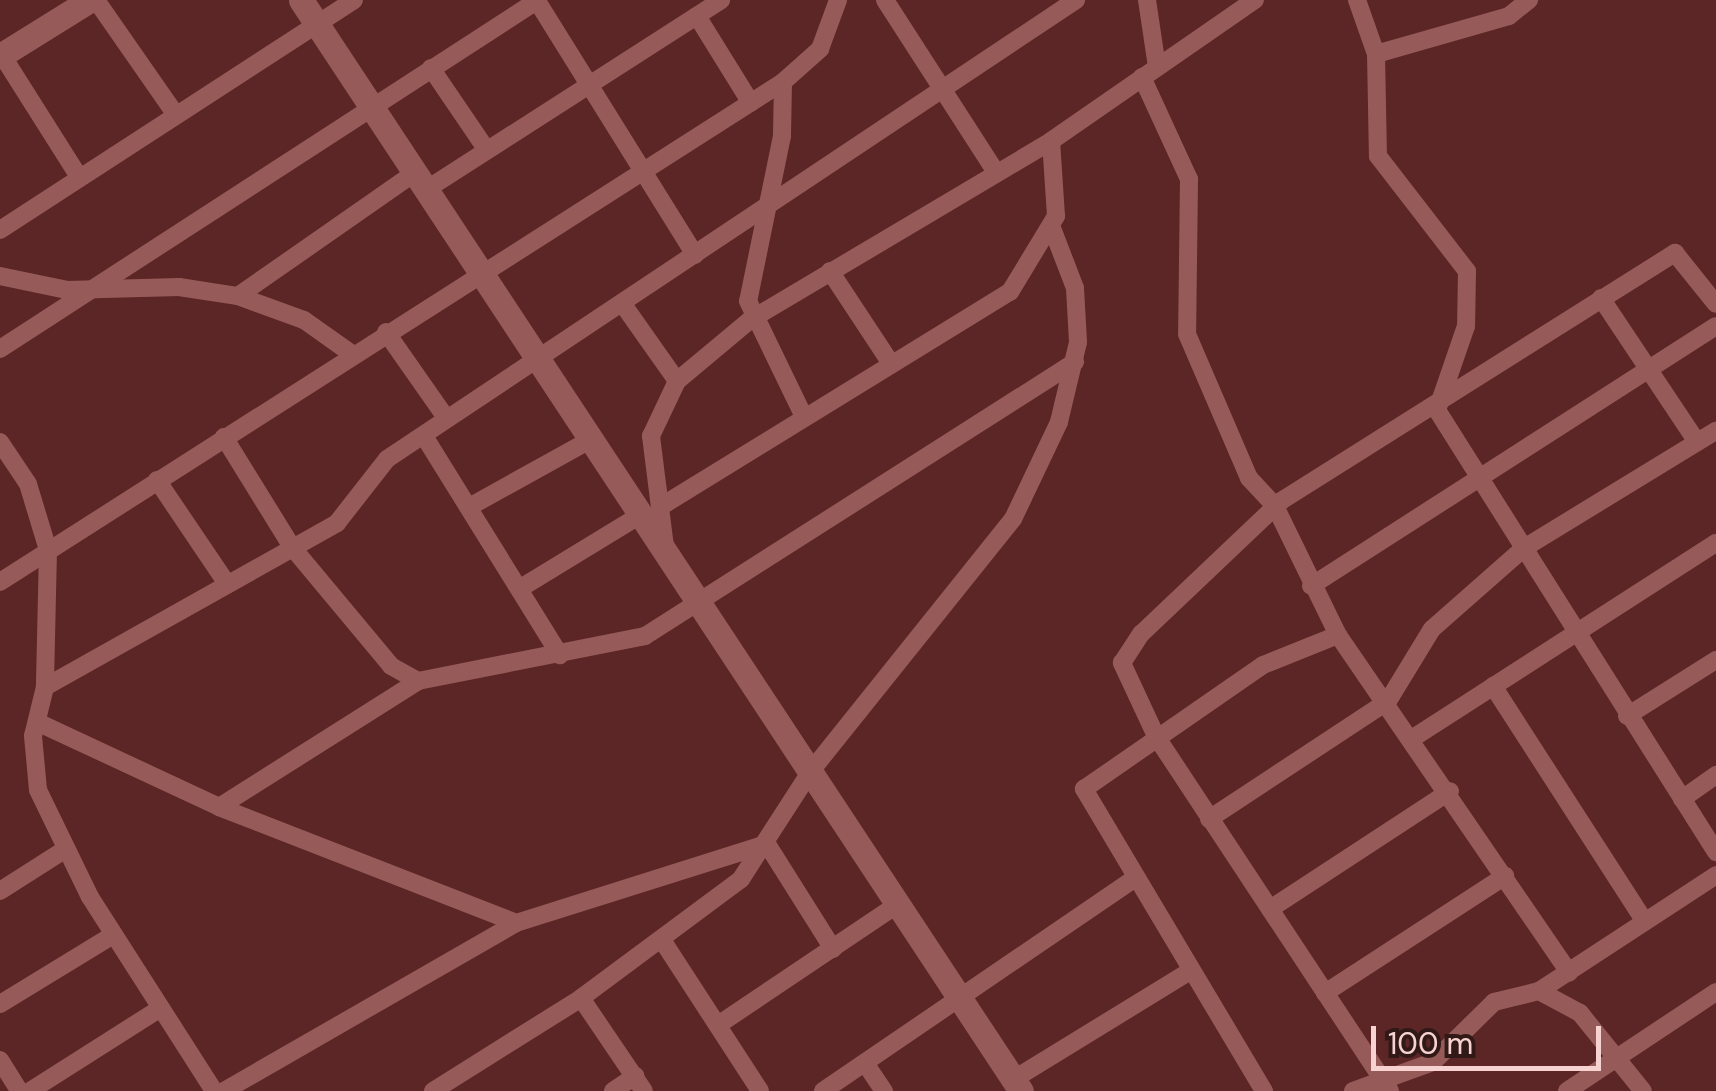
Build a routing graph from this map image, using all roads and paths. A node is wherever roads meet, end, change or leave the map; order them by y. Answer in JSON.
{"nodes":[{"id":1,"x":93,"y":0,"type":"edge"},
{"id":2,"x":301,"y":0,"type":"edge"},
{"id":3,"x":354,"y":0,"type":"edge"},
{"id":4,"x":538,"y":0,"type":"edge"},
{"id":5,"x":722,"y":0,"type":"edge"},
{"id":6,"x":838,"y":0,"type":"edge"},
{"id":7,"x":885,"y":0,"type":"edge"},
{"id":8,"x":1076,"y":0,"type":"edge"},
{"id":9,"x":1147,"y":0,"type":"edge"},
{"id":10,"x":1255,"y":0,"type":"edge"},
{"id":11,"x":1357,"y":0,"type":"edge"},
{"id":12,"x":1529,"y":0,"type":"edge"},
{"id":13,"x":697,"y":16,"type":"junction"},
{"id":14,"x":317,"y":23,"type":"junction"},
{"id":15,"x":1376,"y":54,"type":"junction"},
{"id":16,"x":1,"y":56,"type":"edge"},
{"id":17,"x":431,"y":68,"type":"junction"},
{"id":18,"x":1149,"y":72,"type":"junction"},
{"id":19,"x":783,"y":82,"type":"junction"},
{"id":20,"x":590,"y":84,"type":"junction"},
{"id":21,"x":943,"y":90,"type":"junction"},
{"id":22,"x":751,"y":103,"type":"junction"},
{"id":23,"x":370,"y":106,"type":"junction"},
{"id":24,"x":176,"y":115,"type":"junction"},
{"id":25,"x":1052,"y":141,"type":"junction"},
{"id":26,"x":486,"y":149,"type":"junction"},
{"id":27,"x":645,"y":168,"type":"junction"},
{"id":28,"x":996,"y":172,"type":"junction"},
{"id":29,"x":78,"y":177,"type":"junction"},
{"id":30,"x":418,"y":182,"type":"junction"},
{"id":31,"x":767,"y":210,"type":"junction"},
{"id":32,"x":1052,"y":228,"type":"junction"},
{"id":33,"x":0,"y":230,"type":"edge"},
{"id":34,"x":695,"y":255,"type":"junction"},
{"id":35,"x":830,"y":271,"type":"junction"},
{"id":36,"x":478,"y":272,"type":"junction"},
{"id":37,"x":0,"y":276,"type":"edge"},
{"id":38,"x":90,"y":291,"type":"junction"},
{"id":39,"x":238,"y":296,"type":"junction"},
{"id":40,"x":1601,"y":298,"type":"junction"},
{"id":41,"x":622,"y":303,"type":"junction"},
{"id":42,"x":1716,"y":304,"type":"edge"},
{"id":43,"x":750,"y":320,"type":"junction"},
{"id":44,"x":1716,"y":326,"type":"edge"},
{"id":45,"x":386,"y":332,"type":"junction"},
{"id":46,"x":0,"y":348,"type":"edge"},
{"id":47,"x":352,"y":354,"type":"junction"},
{"id":48,"x":536,"y":358,"type":"junction"},
{"id":49,"x":890,"y":362,"type":"junction"},
{"id":50,"x":1075,"y":362,"type":"junction"},
{"id":51,"x":1649,"y":369,"type":"junction"},
{"id":52,"x":677,"y":381,"type":"junction"},
{"id":53,"x":1437,"y":410,"type":"junction"},
{"id":54,"x":804,"y":417,"type":"junction"},
{"id":55,"x":448,"y":418,"type":"junction"},
{"id":56,"x":1716,"y":431,"type":"edge"},
{"id":57,"x":424,"y":436,"type":"junction"},
{"id":58,"x":224,"y":437,"type":"junction"},
{"id":59,"x":590,"y":440,"type":"junction"},
{"id":60,"x":1697,"y":442,"type":"junction"},
{"id":61,"x":3,"y":452,"type":"edge"},
{"id":62,"x":1481,"y":477,"type":"junction"},
{"id":63,"x":157,"y":480,"type":"junction"},
{"id":64,"x":1275,"y":506,"type":"junction"},
{"id":65,"x":469,"y":507,"type":"junction"},
{"id":66,"x":650,"y":511,"type":"junction"},
{"id":67,"x":1716,"y":544,"type":"edge"},
{"id":68,"x":292,"y":547,"type":"junction"},
{"id":69,"x":1524,"y":548,"type":"junction"},
{"id":70,"x":48,"y":550,"type":"junction"},
{"id":71,"x":0,"y":582,"type":"edge"},
{"id":72,"x":225,"y":582,"type":"junction"},
{"id":73,"x":1310,"y":586,"type":"junction"},
{"id":74,"x":519,"y":589,"type":"junction"},
{"id":75,"x":701,"y":606,"type":"junction"},
{"id":76,"x":1574,"y":634,"type":"junction"},
{"id":77,"x":1338,"y":635,"type":"junction"},
{"id":78,"x":560,"y":655,"type":"junction"},
{"id":79,"x":1716,"y":660,"type":"edge"},
{"id":80,"x":418,"y":681,"type":"junction"},
{"id":81,"x":1493,"y":686,"type":"junction"},
{"id":82,"x":44,"y":687,"type":"junction"},
{"id":83,"x":1388,"y":701,"type":"junction"},
{"id":84,"x":1627,"y":716,"type":"junction"},
{"id":85,"x":36,"y":722,"type":"junction"},
{"id":86,"x":1156,"y":736,"type":"junction"},
{"id":87,"x":1413,"y":738,"type":"junction"},
{"id":88,"x":812,"y":771,"type":"junction"},
{"id":89,"x":1716,"y":776,"type":"edge"},
{"id":90,"x":1450,"y":791,"type":"junction"},
{"id":91,"x":1682,"y":799,"type":"junction"},
{"id":92,"x":219,"y":807,"type":"junction"},
{"id":93,"x":1210,"y":818,"type":"junction"},
{"id":94,"x":767,"y":844,"type":"junction"},
{"id":95,"x":64,"y":850,"type":"junction"},
{"id":96,"x":1716,"y":852,"type":"edge"},
{"id":97,"x":1716,"y":875,"type":"edge"},
{"id":98,"x":1505,"y":876,"type":"junction"},
{"id":99,"x":1132,"y":880,"type":"junction"},
{"id":100,"x":0,"y":892,"type":"edge"},
{"id":101,"x":898,"y":904,"type":"junction"},
{"id":102,"x":1270,"y":910,"type":"junction"},
{"id":103,"x":1644,"y":920,"type":"junction"},
{"id":104,"x":516,"y":923,"type":"junction"},
{"id":105,"x":113,"y":935,"type":"junction"},
{"id":106,"x":664,"y":943,"type":"junction"},
{"id":107,"x":834,"y":949,"type":"junction"},
{"id":108,"x":1187,"y":972,"type":"junction"},
{"id":109,"x":1568,"y":972,"type":"junction"},
{"id":110,"x":1539,"y":991,"type":"junction"},
{"id":111,"x":1325,"y":992,"type":"junction"},
{"id":112,"x":1716,"y":992,"type":"edge"},
{"id":113,"x":958,"y":994,"type":"junction"},
{"id":114,"x":581,"y":998,"type":"junction"},
{"id":115,"x":0,"y":1004,"type":"edge"},
{"id":116,"x":159,"y":1008,"type":"junction"},
{"id":117,"x":718,"y":1024,"type":"junction"},
{"id":118,"x":1620,"y":1054,"type":"junction"},
{"id":119,"x":0,"y":1060,"type":"edge"},
{"id":120,"x":865,"y":1063,"type":"junction"},
{"id":121,"x":640,"y":1084,"type":"edge"},
{"id":122,"x":1017,"y":1085,"type":"edge"},
{"id":123,"x":1386,"y":1085,"type":"edge"},
{"id":124,"x":18,"y":1091,"type":"edge"},
{"id":125,"x":30,"y":1091,"type":"edge"},
{"id":126,"x":214,"y":1091,"type":"edge"},
{"id":127,"x":224,"y":1091,"type":"edge"},
{"id":128,"x":433,"y":1091,"type":"edge"},
{"id":129,"x":613,"y":1091,"type":"edge"},
{"id":130,"x":760,"y":1091,"type":"edge"},
{"id":131,"x":823,"y":1091,"type":"edge"},
{"id":132,"x":884,"y":1091,"type":"edge"},
{"id":133,"x":1264,"y":1091,"type":"edge"},
{"id":134,"x":1353,"y":1091,"type":"edge"},
{"id":135,"x":1567,"y":1091,"type":"edge"},
{"id":136,"x":1643,"y":1091,"type":"edge"}],
"edges":[{"from":1,"to":16,"type":"street"},
{"from":1,"to":24,"type":"street"},
{"from":2,"to":14,"type":"street"},
{"from":3,"to":14,"type":"street"},
{"from":4,"to":17,"type":"street"},
{"from":4,"to":20,"type":"street"},
{"from":5,"to":13,"type":"street"},
{"from":6,"to":19,"type":"street"},
{"from":7,"to":21,"type":"street"},
{"from":8,"to":21,"type":"street"},
{"from":9,"to":18,"type":"street"},
{"from":10,"to":18,"type":"street"},
{"from":11,"to":15,"type":"street"},
{"from":12,"to":15,"type":"street"},
{"from":13,"to":20,"type":"street"},
{"from":13,"to":22,"type":"street"},
{"from":14,"to":23,"type":"street"},
{"from":14,"to":24,"type":"street"},
{"from":15,"to":53,"type":"street"},
{"from":16,"to":29,"type":"street"},
{"from":17,"to":23,"type":"street"},
{"from":17,"to":26,"type":"street"},
{"from":18,"to":25,"type":"street"},
{"from":18,"to":64,"type":"street"},
{"from":19,"to":22,"type":"street"},
{"from":19,"to":31,"type":"street"},
{"from":20,"to":26,"type":"street"},
{"from":20,"to":27,"type":"street"},
{"from":21,"to":28,"type":"street"},
{"from":21,"to":31,"type":"street"},
{"from":22,"to":27,"type":"street"},
{"from":23,"to":30,"type":"street"},
{"from":23,"to":38,"type":"street"},
{"from":24,"to":29,"type":"street"},
{"from":25,"to":28,"type":"street"},
{"from":25,"to":32,"type":"street"},
{"from":26,"to":30,"type":"street"},
{"from":27,"to":34,"type":"street"},
{"from":27,"to":36,"type":"street"},
{"from":28,"to":35,"type":"street"},
{"from":29,"to":33,"type":"street"},
{"from":30,"to":36,"type":"street"},
{"from":30,"to":39,"type":"street"},
{"from":31,"to":34,"type":"street"},
{"from":31,"to":43,"type":"street"},
{"from":32,"to":49,"type":"street"},
{"from":32,"to":50,"type":"street"},
{"from":34,"to":41,"type":"street"},
{"from":35,"to":43,"type":"street"},
{"from":35,"to":49,"type":"street"},
{"from":36,"to":45,"type":"street"},
{"from":36,"to":48,"type":"street"},
{"from":37,"to":38,"type":"street"},
{"from":38,"to":39,"type":"street"},
{"from":38,"to":46,"type":"street"},
{"from":39,"to":47,"type":"street"},
{"from":40,"to":42,"type":"street"},
{"from":40,"to":51,"type":"street"},
{"from":40,"to":53,"type":"street"},
{"from":41,"to":48,"type":"street"},
{"from":41,"to":52,"type":"street"},
{"from":43,"to":52,"type":"street"},
{"from":43,"to":54,"type":"street"},
{"from":44,"to":51,"type":"street"},
{"from":45,"to":47,"type":"street"},
{"from":45,"to":55,"type":"street"},
{"from":47,"to":58,"type":"street"},
{"from":48,"to":55,"type":"street"},
{"from":48,"to":59,"type":"street"},
{"from":49,"to":54,"type":"street"},
{"from":50,"to":75,"type":"street"},
{"from":50,"to":88,"type":"street"},
{"from":51,"to":60,"type":"street"},
{"from":51,"to":62,"type":"street"},
{"from":52,"to":66,"type":"street"},
{"from":53,"to":62,"type":"street"},
{"from":53,"to":64,"type":"street"},
{"from":54,"to":66,"type":"street"},
{"from":55,"to":57,"type":"street"},
{"from":56,"to":60,"type":"street"},
{"from":57,"to":65,"type":"street"},
{"from":57,"to":68,"type":"street"},
{"from":58,"to":63,"type":"street"},
{"from":58,"to":68,"type":"street"},
{"from":59,"to":65,"type":"street"},
{"from":59,"to":66,"type":"street"},
{"from":60,"to":69,"type":"street"},
{"from":61,"to":70,"type":"street"},
{"from":62,"to":69,"type":"street"},
{"from":62,"to":73,"type":"street"},
{"from":63,"to":70,"type":"street"},
{"from":63,"to":72,"type":"street"},
{"from":64,"to":73,"type":"street"},
{"from":64,"to":86,"type":"street"},
{"from":65,"to":74,"type":"street"},
{"from":66,"to":74,"type":"street"},
{"from":66,"to":75,"type":"street"},
{"from":67,"to":76,"type":"street"},
{"from":68,"to":72,"type":"street"},
{"from":68,"to":80,"type":"street"},
{"from":69,"to":76,"type":"street"},
{"from":69,"to":83,"type":"street"},
{"from":70,"to":71,"type":"street"},
{"from":70,"to":82,"type":"street"},
{"from":72,"to":82,"type":"street"},
{"from":73,"to":77,"type":"street"},
{"from":74,"to":78,"type":"street"},
{"from":75,"to":78,"type":"street"},
{"from":75,"to":88,"type":"street"},
{"from":76,"to":81,"type":"street"},
{"from":76,"to":84,"type":"street"},
{"from":77,"to":83,"type":"street"},
{"from":77,"to":86,"type":"street"},
{"from":78,"to":80,"type":"street"},
{"from":79,"to":84,"type":"street"},
{"from":80,"to":92,"type":"street"},
{"from":81,"to":87,"type":"street"},
{"from":81,"to":103,"type":"street"},
{"from":82,"to":85,"type":"street"},
{"from":83,"to":87,"type":"street"},
{"from":83,"to":93,"type":"street"},
{"from":84,"to":91,"type":"street"},
{"from":85,"to":92,"type":"street"},
{"from":85,"to":95,"type":"street"},
{"from":86,"to":93,"type":"street"},
{"from":86,"to":99,"type":"street"},
{"from":87,"to":90,"type":"street"},
{"from":88,"to":94,"type":"street"},
{"from":88,"to":101,"type":"street"},
{"from":89,"to":91,"type":"street"},
{"from":90,"to":98,"type":"street"},
{"from":90,"to":102,"type":"street"},
{"from":91,"to":96,"type":"street"},
{"from":92,"to":104,"type":"street"},
{"from":93,"to":102,"type":"street"},
{"from":94,"to":104,"type":"street"},
{"from":94,"to":106,"type":"street"},
{"from":94,"to":107,"type":"street"},
{"from":95,"to":100,"type":"street"},
{"from":95,"to":105,"type":"street"},
{"from":97,"to":103,"type":"street"},
{"from":98,"to":109,"type":"street"},
{"from":98,"to":111,"type":"street"},
{"from":99,"to":108,"type":"street"},
{"from":99,"to":113,"type":"street"},
{"from":101,"to":107,"type":"street"},
{"from":101,"to":113,"type":"street"},
{"from":102,"to":111,"type":"street"},
{"from":103,"to":109,"type":"street"},
{"from":104,"to":127,"type":"street"},
{"from":105,"to":115,"type":"street"},
{"from":105,"to":116,"type":"street"},
{"from":106,"to":114,"type":"street"},
{"from":106,"to":117,"type":"street"},
{"from":107,"to":117,"type":"street"},
{"from":108,"to":122,"type":"street"},
{"from":108,"to":133,"type":"street"},
{"from":109,"to":110,"type":"street"},
{"from":110,"to":118,"type":"street"},
{"from":110,"to":123,"type":"street"},
{"from":111,"to":123,"type":"street"},
{"from":112,"to":118,"type":"street"},
{"from":113,"to":120,"type":"street"},
{"from":113,"to":122,"type":"street"},
{"from":114,"to":121,"type":"street"},
{"from":114,"to":128,"type":"street"},
{"from":116,"to":125,"type":"street"},
{"from":116,"to":126,"type":"street"},
{"from":117,"to":130,"type":"street"},
{"from":118,"to":135,"type":"street"},
{"from":118,"to":136,"type":"street"},
{"from":119,"to":124,"type":"street"},
{"from":120,"to":131,"type":"street"},
{"from":120,"to":132,"type":"street"},
{"from":121,"to":129,"type":"street"},
{"from":123,"to":134,"type":"street"}]}
